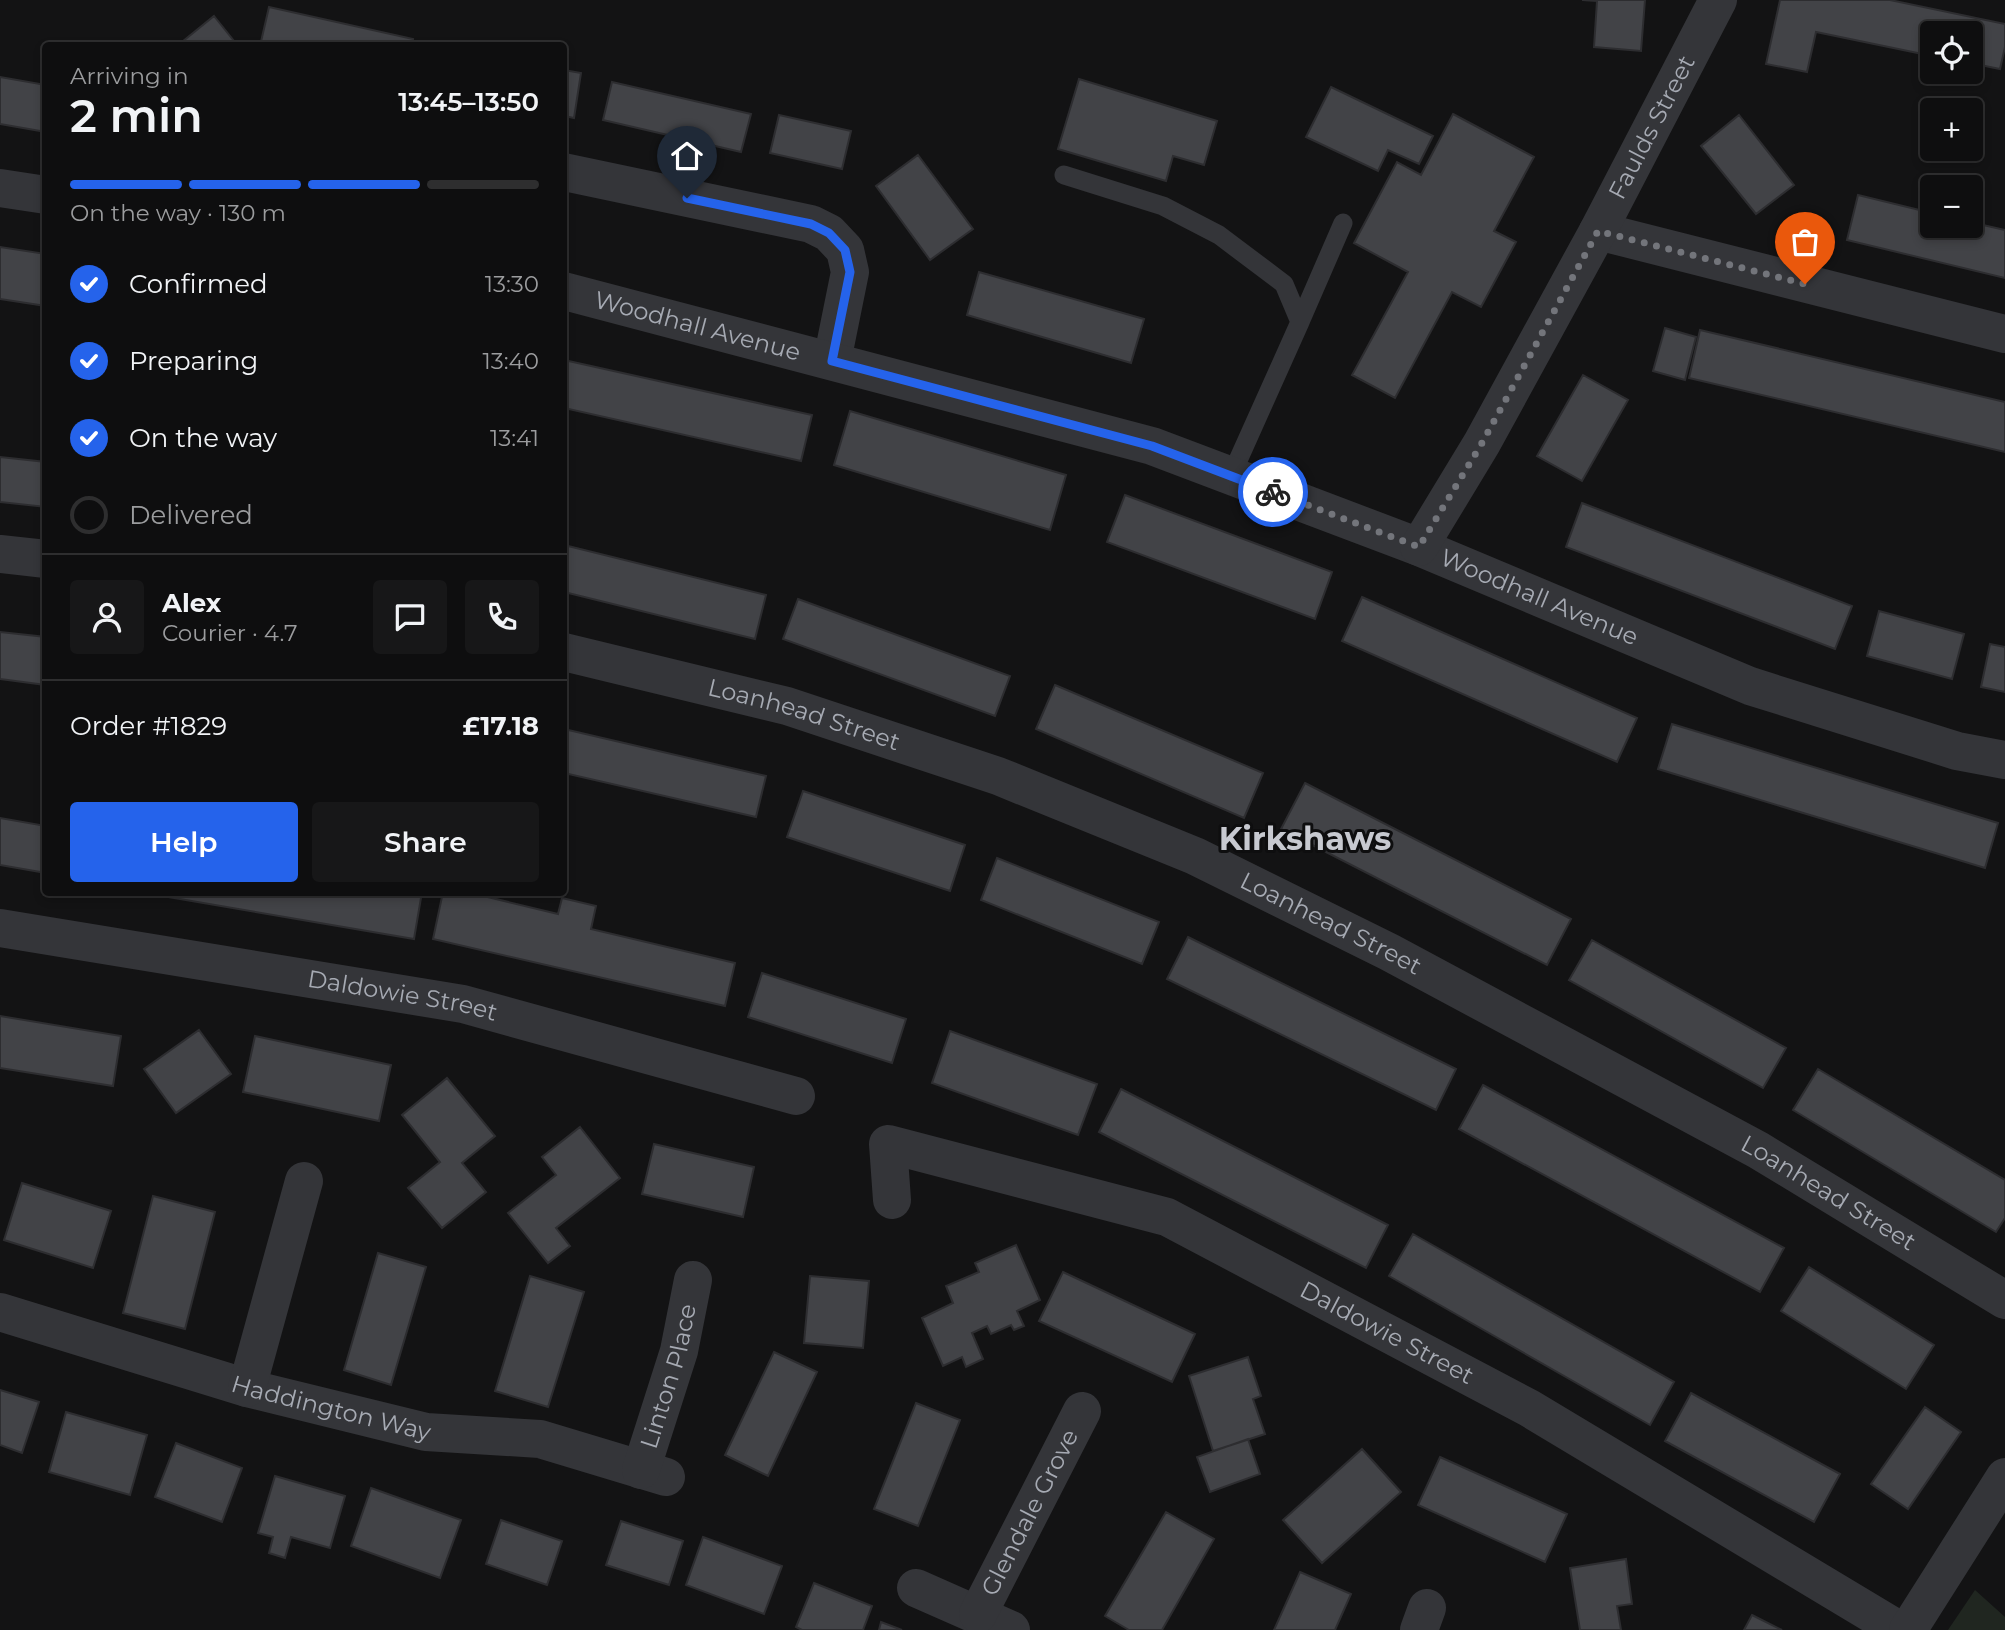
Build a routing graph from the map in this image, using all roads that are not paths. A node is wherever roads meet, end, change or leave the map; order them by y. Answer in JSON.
{"nodes":[{"id":1,"x":1718,"y":0,"type":"edge"},
{"id":2,"x":567,"y":173,"type":"edge"},
{"id":3,"x":1064,"y":175,"type":"dead end"},
{"id":4,"x":0,"y":188,"type":"edge"},
{"id":5,"x":42,"y":194,"type":"edge"},
{"id":6,"x":1343,"y":223,"type":"dead end"},
{"id":7,"x":1598,"y":231,"type":"junction"},
{"id":8,"x":567,"y":292,"type":"edge"},
{"id":9,"x":1300,"y":322,"type":"junction"},
{"id":10,"x":2005,"y":334,"type":"edge"},
{"id":11,"x":832,"y":361,"type":"junction"},
{"id":12,"x":1231,"y":476,"type":"junction"},
{"id":13,"x":1419,"y":547,"type":"junction"},
{"id":14,"x":0,"y":554,"type":"edge"},
{"id":15,"x":42,"y":559,"type":"edge"},
{"id":16,"x":567,"y":653,"type":"edge"},
{"id":17,"x":2005,"y":760,"type":"edge"},
{"id":18,"x":0,"y":928,"type":"edge"},
{"id":19,"x":796,"y":1096,"type":"dead end"},
{"id":20,"x":304,"y":1181,"type":"dead end"},
{"id":21,"x":892,"y":1200,"type":"dead end"},
{"id":22,"x":693,"y":1280,"type":"dead end"},
{"id":23,"x":2005,"y":1300,"type":"edge"},
{"id":24,"x":0,"y":1312,"type":"edge"},
{"id":25,"x":247,"y":1388,"type":"junction"},
{"id":26,"x":1082,"y":1411,"type":"dead end"},
{"id":27,"x":653,"y":1473,"type":"joint"},
{"id":28,"x":2005,"y":1477,"type":"edge"},
{"id":29,"x":916,"y":1588,"type":"dead end"},
{"id":30,"x":994,"y":1622,"type":"edge"},
{"id":31,"x":1899,"y":1630,"type":"edge"},
{"id":32,"x":1908,"y":1630,"type":"edge"}],
"edges":[{"from":1,"to":7,"type":"street","name":"Faulds Street"},
{"from":2,"to":11,"type":"street","name":"Woodhall Avenue"},
{"from":3,"to":9,"type":"lane"},
{"from":4,"to":5,"type":"street"},
{"from":6,"to":9,"type":"lane"},
{"from":7,"to":10,"type":"street"},
{"from":7,"to":13,"type":"street","name":"Faulds Street"},
{"from":8,"to":11,"type":"street","name":"Woodhall Avenue"},
{"from":9,"to":12,"type":"lane"},
{"from":11,"to":12,"type":"street","name":"Woodhall Avenue"},
{"from":12,"to":13,"type":"street","name":"Woodhall Avenue"},
{"from":13,"to":17,"type":"street","name":"Woodhall Avenue"},
{"from":14,"to":15,"type":"street"},
{"from":16,"to":23,"type":"street","name":"Loanhead Street"},
{"from":18,"to":19,"type":"street","name":"Daldowie Street"},
{"from":20,"to":25,"type":"street"},
{"from":21,"to":31,"type":"street","name":"Daldowie Street"},
{"from":22,"to":27,"type":"street","name":"Linton Place"},
{"from":24,"to":25,"type":"street","name":"Haddington Way"},
{"from":25,"to":27,"type":"street","name":"Haddington Way"},
{"from":26,"to":30,"type":"street","name":"Glendale Grove"},
{"from":28,"to":32,"type":"street"},
{"from":29,"to":30,"type":"street"}]}
